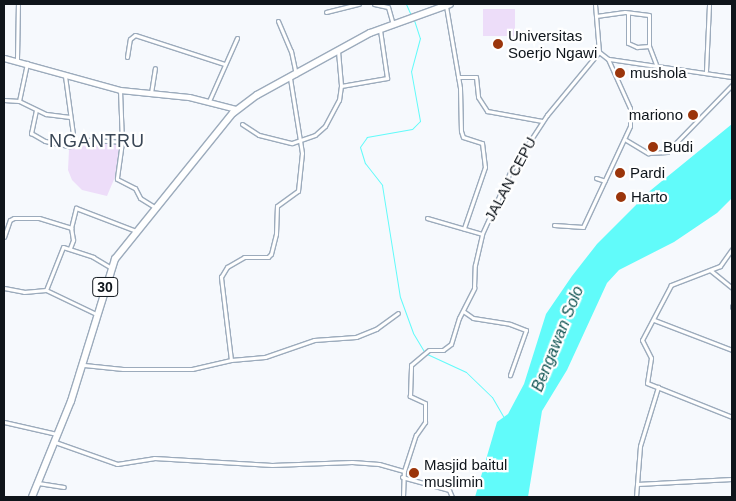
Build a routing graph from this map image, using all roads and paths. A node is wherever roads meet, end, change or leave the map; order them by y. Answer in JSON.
{"nodes":[{"id":1,"x":18,"y":4,"type":"edge"},
{"id":2,"x":359,"y":4,"type":"edge"},
{"id":3,"x":374,"y":4,"type":"edge"},
{"id":4,"x":595,"y":4,"type":"edge"},
{"id":5,"x":709,"y":4,"type":"edge"},
{"id":6,"x":448,"y":5,"type":"edge"},
{"id":7,"x":326,"y":12,"type":"dead end"},
{"id":8,"x":628,"y":13,"type":"junction"},
{"id":9,"x":596,"y":16,"type":"junction"},
{"id":10,"x":278,"y":21,"type":"dead end"},
{"id":11,"x":393,"y":24,"type":"junction"},
{"id":12,"x":380,"y":29,"type":"junction"},
{"id":13,"x":236,"y":38,"type":"dead end"},
{"id":14,"x":649,"y":46,"type":"junction"},
{"id":15,"x":338,"y":51,"type":"junction"},
{"id":16,"x":599,"y":52,"type":"junction"},
{"id":17,"x":127,"y":57,"type":"dead end"},
{"id":18,"x":4,"y":58,"type":"edge"},
{"id":19,"x":17,"y":59,"type":"junction"},
{"id":20,"x":608,"y":59,"type":"junction"},
{"id":21,"x":28,"y":62,"type":"junction"},
{"id":22,"x":224,"y":64,"type":"junction"},
{"id":23,"x":656,"y":64,"type":"junction"},
{"id":24,"x":154,"y":68,"type":"dead end"},
{"id":25,"x":706,"y":71,"type":"junction"},
{"id":26,"x":65,"y":72,"type":"junction"},
{"id":27,"x":293,"y":76,"type":"junction"},
{"id":28,"x":458,"y":77,"type":"junction"},
{"id":29,"x":732,"y":77,"type":"edge"},
{"id":30,"x":732,"y":85,"type":"edge"},
{"id":31,"x":341,"y":86,"type":"junction"},
{"id":32,"x":120,"y":90,"type":"junction"},
{"id":33,"x":151,"y":93,"type":"junction"},
{"id":34,"x":4,"y":100,"type":"edge"},
{"id":35,"x":209,"y":101,"type":"junction"},
{"id":36,"x":19,"y":102,"type":"junction"},
{"id":37,"x":236,"y":109,"type":"junction"},
{"id":38,"x":36,"y":110,"type":"junction"},
{"id":39,"x":70,"y":117,"type":"junction"},
{"id":40,"x":542,"y":121,"type":"junction"},
{"id":41,"x":242,"y":124,"type":"dead end"},
{"id":42,"x":626,"y":140,"type":"junction"},
{"id":43,"x":300,"y":141,"type":"junction"},
{"id":44,"x":74,"y":142,"type":"junction"},
{"id":45,"x":122,"y":142,"type":"junction"},
{"id":46,"x":596,"y":178,"type":"dead end"},
{"id":47,"x":605,"y":181,"type":"junction"},
{"id":48,"x":156,"y":208,"type":"junction"},
{"id":49,"x":427,"y":218,"type":"dead end"},
{"id":50,"x":554,"y":225,"type":"dead end"},
{"id":51,"x":71,"y":228,"type":"junction"},
{"id":52,"x":464,"y":228,"type":"junction"},
{"id":53,"x":136,"y":232,"type":"junction"},
{"id":54,"x":482,"y":234,"type":"junction"},
{"id":55,"x":4,"y":236,"type":"edge"},
{"id":56,"x":70,"y":248,"type":"junction"},
{"id":57,"x":732,"y":249,"type":"edge"},
{"id":58,"x":111,"y":268,"type":"junction"},
{"id":59,"x":710,"y":270,"type":"junction"},
{"id":60,"x":4,"y":288,"type":"edge"},
{"id":61,"x":732,"y":288,"type":"edge"},
{"id":62,"x":46,"y":290,"type":"junction"},
{"id":63,"x":463,"y":311,"type":"junction"},
{"id":64,"x":398,"y":313,"type":"dead end"},
{"id":65,"x":96,"y":314,"type":"junction"},
{"id":66,"x":654,"y":320,"type":"junction"},
{"id":67,"x":732,"y":350,"type":"edge"},
{"id":68,"x":231,"y":360,"type":"junction"},
{"id":69,"x":82,"y":364,"type":"junction"},
{"id":70,"x":510,"y":375,"type":"dead end"},
{"id":71,"x":658,"y":387,"type":"junction"},
{"id":72,"x":732,"y":417,"type":"edge"},
{"id":73,"x":4,"y":422,"type":"edge"},
{"id":74,"x":58,"y":434,"type":"junction"},
{"id":75,"x":54,"y":442,"type":"junction"},
{"id":76,"x":404,"y":471,"type":"junction"},
{"id":77,"x":402,"y":477,"type":"junction"},
{"id":78,"x":732,"y":479,"type":"edge"},
{"id":79,"x":38,"y":483,"type":"junction"},
{"id":80,"x":637,"y":484,"type":"junction"},
{"id":81,"x":64,"y":486,"type":"dead end"},
{"id":82,"x":32,"y":497,"type":"edge"},
{"id":83,"x":403,"y":497,"type":"edge"},
{"id":84,"x":452,"y":497,"type":"edge"},
{"id":85,"x":636,"y":497,"type":"edge"}],
"edges":[{"from":1,"to":19,"type":"street"},
{"from":2,"to":7,"type":"street"},
{"from":3,"to":11,"type":"street"},
{"from":4,"to":9,"type":"street"},
{"from":5,"to":25,"type":"street"},
{"from":6,"to":11,"type":"highway","number":"30"},
{"from":6,"to":28,"type":"street"},
{"from":8,"to":9,"type":"street"},
{"from":8,"to":14,"type":"street"},
{"from":8,"to":14,"type":"street"},
{"from":9,"to":16,"type":"street"},
{"from":10,"to":27,"type":"street"},
{"from":11,"to":12,"type":"highway","number":"30"},
{"from":12,"to":15,"type":"highway","number":"30"},
{"from":12,"to":31,"type":"street"},
{"from":13,"to":22,"type":"street"},
{"from":14,"to":23,"type":"street"},
{"from":15,"to":27,"type":"highway","number":"30"},
{"from":15,"to":31,"type":"street"},
{"from":16,"to":20,"type":"street"},
{"from":16,"to":40,"type":"street","name":"JALAN CEPU"},
{"from":17,"to":22,"type":"street"},
{"from":18,"to":19,"type":"street"},
{"from":19,"to":21,"type":"street"},
{"from":20,"to":23,"type":"street"},
{"from":20,"to":42,"type":"street"},
{"from":21,"to":26,"type":"street"},
{"from":21,"to":36,"type":"street"},
{"from":22,"to":35,"type":"street"},
{"from":23,"to":25,"type":"street"},
{"from":24,"to":33,"type":"street"},
{"from":25,"to":29,"type":"street"},
{"from":26,"to":32,"type":"street"},
{"from":26,"to":39,"type":"street"},
{"from":27,"to":37,"type":"highway","number":"30"},
{"from":27,"to":43,"type":"street"},
{"from":28,"to":40,"type":"street"},
{"from":28,"to":52,"type":"street"},
{"from":30,"to":42,"type":"street"},
{"from":31,"to":43,"type":"street"},
{"from":32,"to":33,"type":"street"},
{"from":32,"to":45,"type":"street"},
{"from":33,"to":35,"type":"street"},
{"from":34,"to":36,"type":"street"},
{"from":35,"to":37,"type":"street"},
{"from":36,"to":38,"type":"street"},
{"from":37,"to":48,"type":"highway","number":"30"},
{"from":38,"to":39,"type":"street"},
{"from":38,"to":44,"type":"street"},
{"from":39,"to":44,"type":"street"},
{"from":40,"to":54,"type":"street","name":"JALAN CEPU"},
{"from":41,"to":43,"type":"street"},
{"from":42,"to":47,"type":"street"},
{"from":43,"to":68,"type":"street"},
{"from":44,"to":45,"type":"street"},
{"from":45,"to":48,"type":"street"},
{"from":46,"to":47,"type":"street"},
{"from":47,"to":50,"type":"street"},
{"from":48,"to":53,"type":"highway","number":"30"},
{"from":49,"to":52,"type":"street"},
{"from":51,"to":53,"type":"street"},
{"from":51,"to":55,"type":"street"},
{"from":51,"to":56,"type":"street"},
{"from":52,"to":54,"type":"street"},
{"from":53,"to":58,"type":"highway","number":"30"},
{"from":54,"to":63,"type":"street","name":"JALAN CEPU"},
{"from":56,"to":58,"type":"street"},
{"from":56,"to":62,"type":"street"},
{"from":57,"to":59,"type":"street"},
{"from":58,"to":65,"type":"highway","number":"30"},
{"from":59,"to":61,"type":"street"},
{"from":59,"to":66,"type":"street"},
{"from":60,"to":62,"type":"street"},
{"from":62,"to":65,"type":"street"},
{"from":63,"to":70,"type":"street"},
{"from":63,"to":76,"type":"street","name":"JALAN CEPU"},
{"from":64,"to":68,"type":"street"},
{"from":65,"to":69,"type":"highway","number":"30"},
{"from":66,"to":67,"type":"street"},
{"from":66,"to":71,"type":"street"},
{"from":68,"to":69,"type":"street"},
{"from":69,"to":74,"type":"highway","number":"30"},
{"from":71,"to":72,"type":"street"},
{"from":71,"to":80,"type":"street"},
{"from":73,"to":74,"type":"street"},
{"from":74,"to":75,"type":"highway","number":"30"},
{"from":75,"to":76,"type":"street"},
{"from":75,"to":79,"type":"highway","number":"30"},
{"from":76,"to":77,"type":"street"},
{"from":77,"to":83,"type":"street"},
{"from":77,"to":84,"type":"street"},
{"from":78,"to":80,"type":"street"},
{"from":79,"to":81,"type":"street"},
{"from":79,"to":82,"type":"highway","number":"30"},
{"from":80,"to":85,"type":"street"}]}
